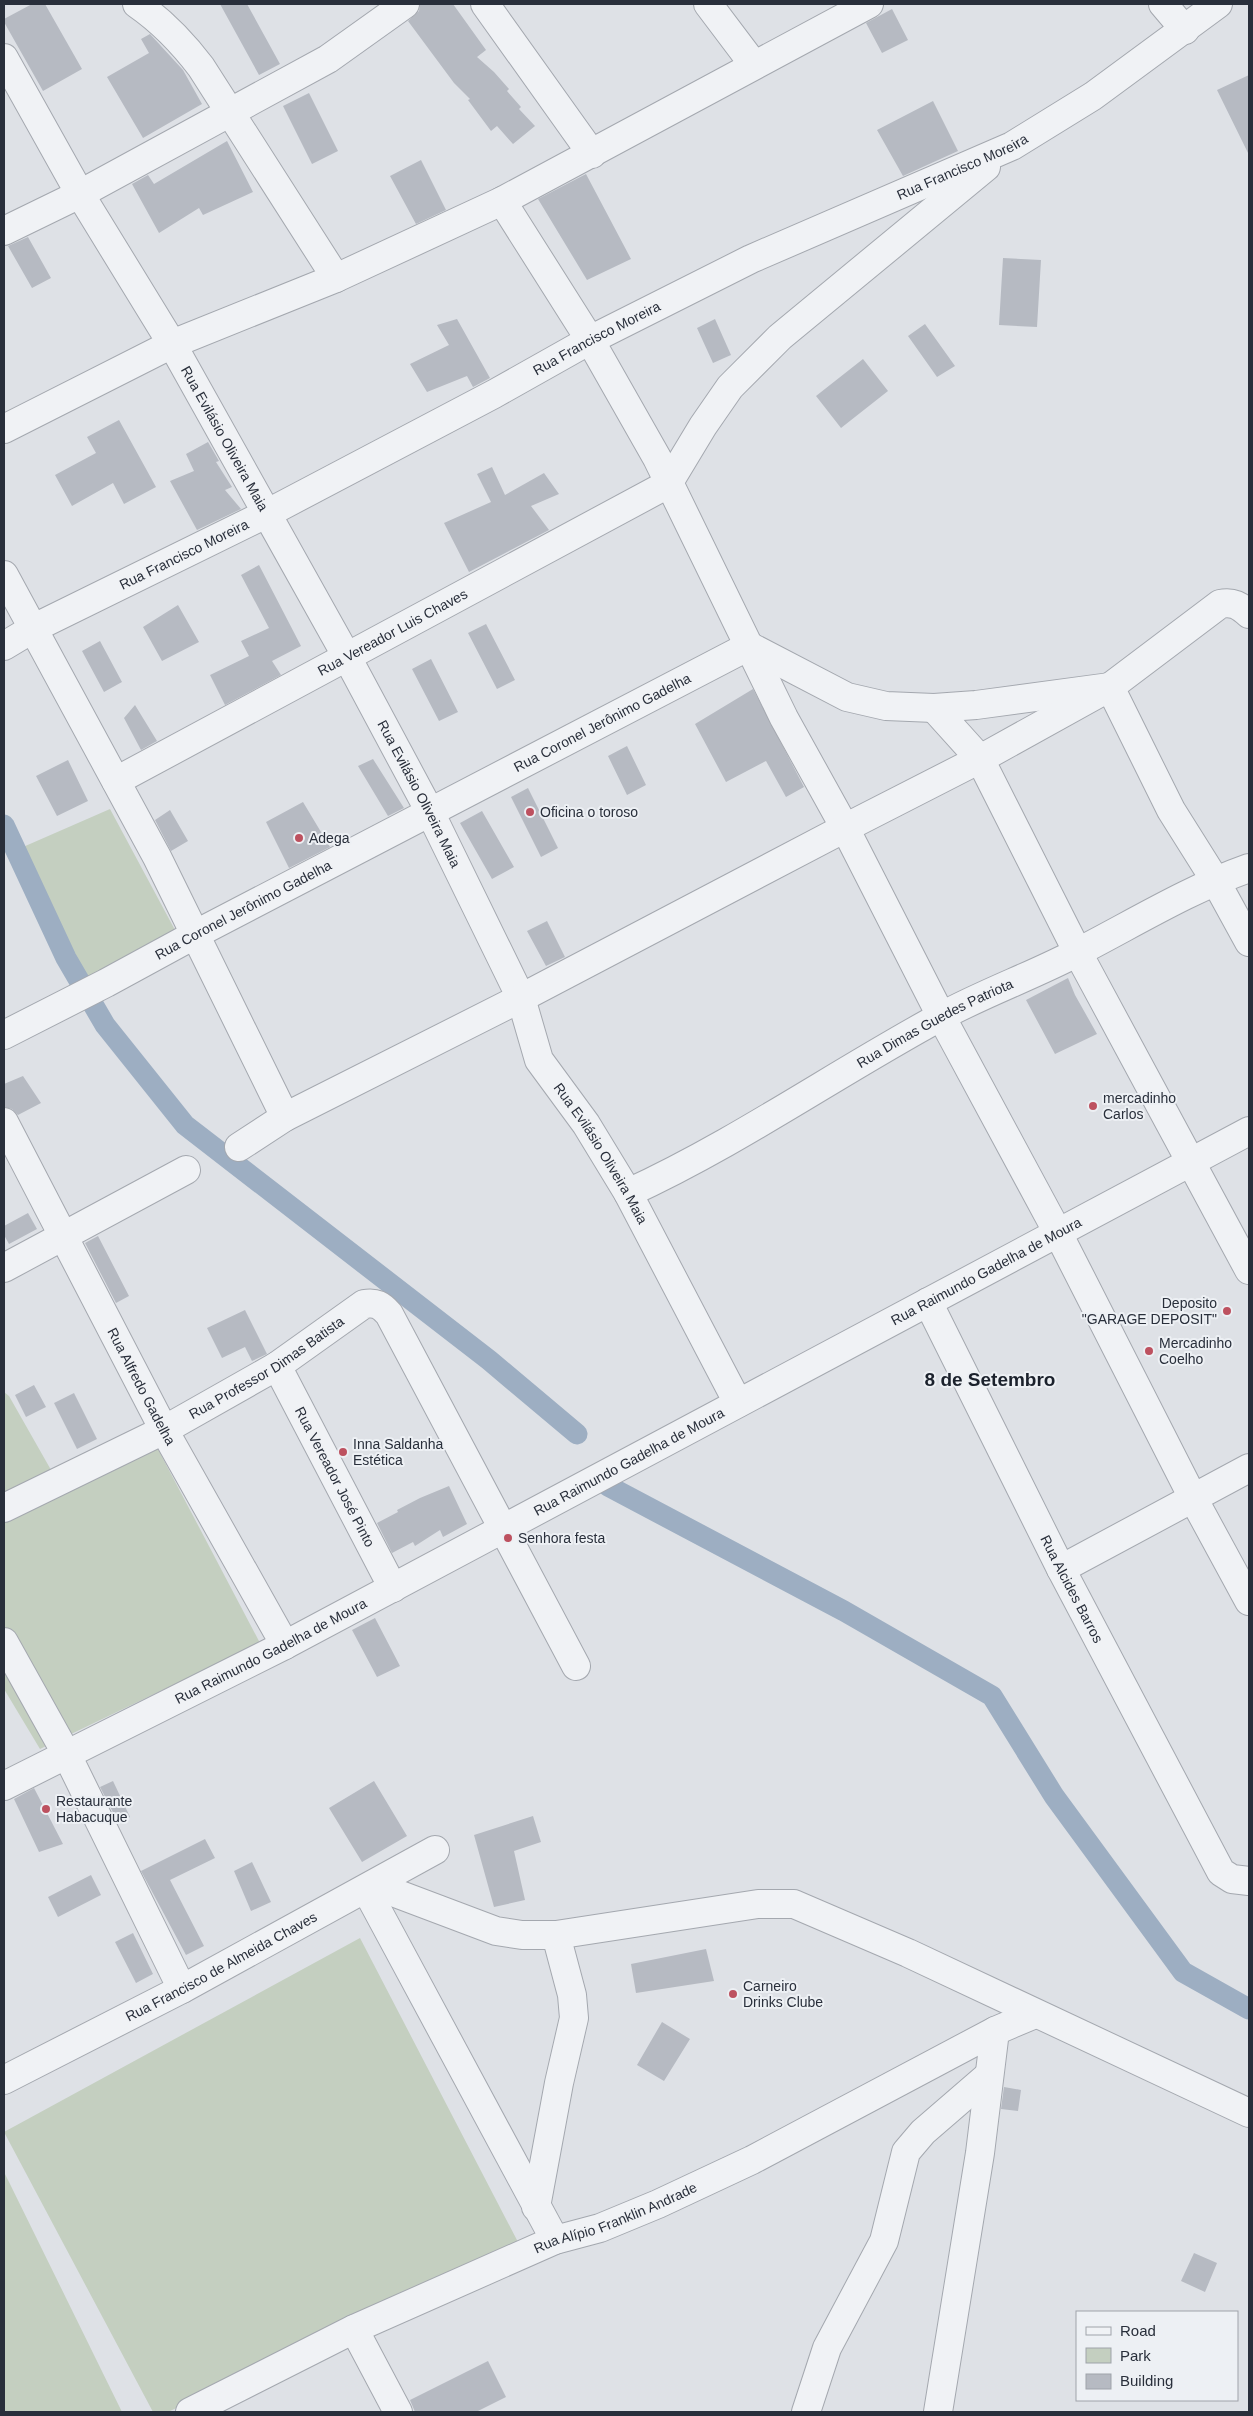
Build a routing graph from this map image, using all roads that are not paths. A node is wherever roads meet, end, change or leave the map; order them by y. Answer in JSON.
{"nodes":[{"id":1,"x":137,"y":4,"type":"edge"},
{"id":2,"x":404,"y":4,"type":"edge"},
{"id":3,"x":485,"y":4,"type":"edge"},
{"id":4,"x":708,"y":4,"type":"edge"},
{"id":5,"x":870,"y":4,"type":"edge"},
{"id":6,"x":1163,"y":4,"type":"edge"},
{"id":7,"x":1218,"y":4,"type":"edge"},
{"id":8,"x":1185,"y":30,"type":"junction"},
{"id":9,"x":4,"y":58,"type":"edge"},
{"id":10,"x":754,"y":65,"type":"junction"},
{"id":11,"x":230,"y":113,"type":"junction"},
{"id":12,"x":1012,"y":146,"type":"junction"},
{"id":13,"x":592,"y":154,"type":"junction"},
{"id":14,"x":80,"y":194,"type":"junction"},
{"id":15,"x":502,"y":201,"type":"junction"},
{"id":16,"x":4,"y":231,"type":"edge"},
{"id":17,"x":336,"y":278,"type":"junction"},
{"id":18,"x":590,"y":340,"type":"junction"},
{"id":19,"x":172,"y":344,"type":"junction"},
{"id":20,"x":4,"y":429,"type":"edge"},
{"id":21,"x":668,"y":484,"type":"junction"},
{"id":22,"x":268,"y":513,"type":"junction"},
{"id":23,"x":4,"y":575,"type":"edge"},
{"id":24,"x":1249,"y":614,"type":"edge"},
{"id":25,"x":34,"y":628,"type":"junction"},
{"id":26,"x":4,"y":646,"type":"edge"},
{"id":27,"x":750,"y":646,"type":"junction"},
{"id":28,"x":347,"y":657,"type":"junction"},
{"id":29,"x":1110,"y":687,"type":"junction"},
{"id":30,"x":934,"y":708,"type":"junction"},
{"id":31,"x":980,"y":759,"type":"junction"},
{"id":32,"x":116,"y":781,"type":"junction"},
{"id":33,"x":430,"y":812,"type":"junction"},
{"id":34,"x":845,"y":828,"type":"junction"},
{"id":35,"x":1249,"y":868,"type":"edge"},
{"id":36,"x":1215,"y":880,"type":"junction"},
{"id":37,"x":196,"y":934,"type":"junction"},
{"id":38,"x":1249,"y":942,"type":"edge"},
{"id":39,"x":1078,"y":953,"type":"junction"},
{"id":40,"x":521,"y":998,"type":"junction"},
{"id":41,"x":941,"y":1016,"type":"junction"},
{"id":42,"x":4,"y":1035,"type":"edge"},
{"id":43,"x":284,"y":1117,"type":"junction"},
{"id":44,"x":4,"y":1122,"type":"edge"},
{"id":45,"x":1249,"y":1131,"type":"edge"},
{"id":46,"x":239,"y":1148,"type":"dead end"},
{"id":47,"x":1191,"y":1161,"type":"junction"},
{"id":48,"x":186,"y":1170,"type":"dead end"},
{"id":49,"x":628,"y":1193,"type":"junction"},
{"id":50,"x":1058,"y":1233,"type":"junction"},
{"id":51,"x":64,"y":1236,"type":"junction"},
{"id":52,"x":4,"y":1268,"type":"edge"},
{"id":53,"x":1249,"y":1270,"type":"edge"},
{"id":54,"x":928,"y":1302,"type":"junction"},
{"id":55,"x":277,"y":1366,"type":"junction"},
{"id":56,"x":738,"y":1403,"type":"junction"},
{"id":57,"x":164,"y":1430,"type":"junction"},
{"id":58,"x":1249,"y":1468,"type":"edge"},
{"id":59,"x":1193,"y":1498,"type":"junction"},
{"id":60,"x":4,"y":1508,"type":"edge"},
{"id":61,"x":504,"y":1527,"type":"junction"},
{"id":62,"x":1061,"y":1569,"type":"junction"},
{"id":63,"x":393,"y":1588,"type":"junction"},
{"id":64,"x":1249,"y":1600,"type":"edge"},
{"id":65,"x":4,"y":1642,"type":"edge"},
{"id":66,"x":285,"y":1645,"type":"junction"},
{"id":67,"x":576,"y":1666,"type":"dead end"},
{"id":68,"x":66,"y":1754,"type":"junction"},
{"id":69,"x":4,"y":1786,"type":"edge"},
{"id":70,"x":435,"y":1850,"type":"dead end"},
{"id":71,"x":1249,"y":1881,"type":"edge"},
{"id":72,"x":370,"y":1888,"type":"junction"},
{"id":73,"x":556,"y":1936,"type":"junction"},
{"id":74,"x":182,"y":1989,"type":"junction"},
{"id":75,"x":1034,"y":2014,"type":"junction"},
{"id":76,"x":994,"y":2031,"type":"junction"},
{"id":77,"x":989,"y":2075,"type":"junction"},
{"id":78,"x":4,"y":2080,"type":"edge"},
{"id":79,"x":1249,"y":2113,"type":"edge"},
{"id":80,"x":536,"y":2207,"type":"junction"},
{"id":81,"x":555,"y":2240,"type":"junction"},
{"id":82,"x":354,"y":2329,"type":"junction"},
{"id":83,"x":190,"y":2412,"type":"edge"},
{"id":84,"x":398,"y":2412,"type":"edge"},
{"id":85,"x":806,"y":2412,"type":"edge"},
{"id":86,"x":938,"y":2412,"type":"edge"}],
"edges":[{"from":1,"to":11,"type":"street"},
{"from":2,"to":11,"type":"street"},
{"from":3,"to":13,"type":"street"},
{"from":4,"to":10,"type":"street"},
{"from":5,"to":10,"type":"street"},
{"from":6,"to":8,"type":"street"},
{"from":7,"to":8,"type":"street","name":"Rua Francisco Moreira"},
{"from":8,"to":12,"type":"street","name":"Rua Francisco Moreira"},
{"from":9,"to":14,"type":"street","name":"Rua Evilásio Oliveira Maia"},
{"from":10,"to":13,"type":"street"},
{"from":11,"to":14,"type":"street"},
{"from":11,"to":17,"type":"street"},
{"from":12,"to":18,"type":"street","name":"Rua Francisco Moreira"},
{"from":12,"to":21,"type":"street"},
{"from":13,"to":15,"type":"street"},
{"from":14,"to":16,"type":"street"},
{"from":14,"to":19,"type":"street","name":"Rua Evilásio Oliveira Maia"},
{"from":15,"to":17,"type":"street"},
{"from":15,"to":18,"type":"street"},
{"from":17,"to":19,"type":"street"},
{"from":18,"to":21,"type":"street"},
{"from":18,"to":22,"type":"street","name":"Rua Francisco Moreira"},
{"from":19,"to":20,"type":"street"},
{"from":19,"to":22,"type":"street","name":"Rua Evilásio Oliveira Maia"},
{"from":21,"to":27,"type":"street"},
{"from":21,"to":28,"type":"street","name":"Rua Vereador Luis Chaves"},
{"from":22,"to":25,"type":"street","name":"Rua Francisco Moreira"},
{"from":22,"to":28,"type":"street","name":"Rua Evilásio Oliveira Maia"},
{"from":23,"to":25,"type":"street"},
{"from":24,"to":29,"type":"street"},
{"from":25,"to":26,"type":"street","name":"Rua Francisco Moreira"},
{"from":25,"to":32,"type":"street"},
{"from":27,"to":30,"type":"street"},
{"from":27,"to":33,"type":"street","name":"Rua Coronel Jerônimo Gadelha"},
{"from":27,"to":34,"type":"street"},
{"from":28,"to":32,"type":"street","name":"Rua Vereador Luis Chaves"},
{"from":28,"to":33,"type":"street","name":"Rua Evilásio Oliveira Maia"},
{"from":29,"to":30,"type":"street"},
{"from":29,"to":31,"type":"street"},
{"from":29,"to":36,"type":"street"},
{"from":30,"to":31,"type":"street"},
{"from":31,"to":34,"type":"street"},
{"from":31,"to":39,"type":"street"},
{"from":32,"to":37,"type":"street"},
{"from":33,"to":37,"type":"street","name":"Rua Coronel Jerônimo Gadelha"},
{"from":33,"to":40,"type":"street","name":"Rua Evilásio Oliveira Maia"},
{"from":34,"to":40,"type":"street"},
{"from":34,"to":41,"type":"street"},
{"from":35,"to":36,"type":"street","name":"Rua Dimas Guedes Patriota"},
{"from":36,"to":38,"type":"street"},
{"from":36,"to":39,"type":"street","name":"Rua Dimas Guedes Patriota"},
{"from":37,"to":42,"type":"street","name":"Rua Coronel Jerônimo Gadelha"},
{"from":37,"to":43,"type":"street"},
{"from":39,"to":41,"type":"street","name":"Rua Dimas Guedes Patriota"},
{"from":39,"to":47,"type":"street"},
{"from":40,"to":43,"type":"street"},
{"from":40,"to":49,"type":"street","name":"Rua Evilásio Oliveira Maia"},
{"from":41,"to":49,"type":"street","name":"Rua Dimas Guedes Patriota"},
{"from":41,"to":50,"type":"street"},
{"from":43,"to":46,"type":"street"},
{"from":44,"to":51,"type":"street","name":"Rua Alfredo Gadelha"},
{"from":45,"to":47,"type":"street","name":"Rua Raimundo Gadelha de Moura"},
{"from":47,"to":50,"type":"street","name":"Rua Raimundo Gadelha de Moura"},
{"from":47,"to":53,"type":"street"},
{"from":48,"to":51,"type":"street"},
{"from":49,"to":56,"type":"street","name":"Rua Evilásio Oliveira Maia"},
{"from":50,"to":54,"type":"street","name":"Rua Raimundo Gadelha de Moura"},
{"from":50,"to":59,"type":"street"},
{"from":51,"to":52,"type":"street"},
{"from":51,"to":57,"type":"street","name":"Rua Alfredo Gadelha"},
{"from":54,"to":56,"type":"street","name":"Rua Raimundo Gadelha de Moura"},
{"from":54,"to":62,"type":"street","name":"Rua Alcides Barros"},
{"from":55,"to":57,"type":"street","name":"Rua Professor Dimas Batista"},
{"from":55,"to":61,"type":"street","name":"Rua Professor Dimas Batista"},
{"from":55,"to":63,"type":"street","name":"Rua Vereador José Pinto"},
{"from":56,"to":61,"type":"street","name":"Rua Raimundo Gadelha de Moura"},
{"from":57,"to":60,"type":"street","name":"Rua Professor Dimas Batista"},
{"from":57,"to":66,"type":"street","name":"Rua Alfredo Gadelha"},
{"from":58,"to":59,"type":"street"},
{"from":59,"to":62,"type":"street"},
{"from":59,"to":64,"type":"street"},
{"from":61,"to":63,"type":"street","name":"Rua Raimundo Gadelha de Moura"},
{"from":61,"to":67,"type":"street"},
{"from":62,"to":71,"type":"street","name":"Rua Alcides Barros"},
{"from":63,"to":66,"type":"street","name":"Rua Raimundo Gadelha de Moura"},
{"from":65,"to":68,"type":"street"},
{"from":66,"to":68,"type":"street","name":"Rua Raimundo Gadelha de Moura"},
{"from":68,"to":69,"type":"street","name":"Rua Raimundo Gadelha de Moura"},
{"from":68,"to":74,"type":"street"},
{"from":70,"to":72,"type":"street","name":"Rua Francisco de Almeida Chaves"},
{"from":72,"to":73,"type":"street"},
{"from":72,"to":74,"type":"street","name":"Rua Francisco de Almeida Chaves"},
{"from":72,"to":80,"type":"street"},
{"from":73,"to":75,"type":"street"},
{"from":73,"to":80,"type":"street"},
{"from":74,"to":78,"type":"street","name":"Rua Francisco de Almeida Chaves"},
{"from":75,"to":76,"type":"street","name":"Rua Alípio Franklin Andrade"},
{"from":75,"to":79,"type":"street"},
{"from":76,"to":77,"type":"street"},
{"from":76,"to":81,"type":"street","name":"Rua Alípio Franklin Andrade"},
{"from":77,"to":85,"type":"street"},
{"from":77,"to":86,"type":"street"},
{"from":80,"to":81,"type":"street"},
{"from":81,"to":82,"type":"street","name":"Rua Alípio Franklin Andrade"},
{"from":82,"to":83,"type":"street","name":"Rua Alípio Franklin Andrade"},
{"from":82,"to":84,"type":"street"}]}
